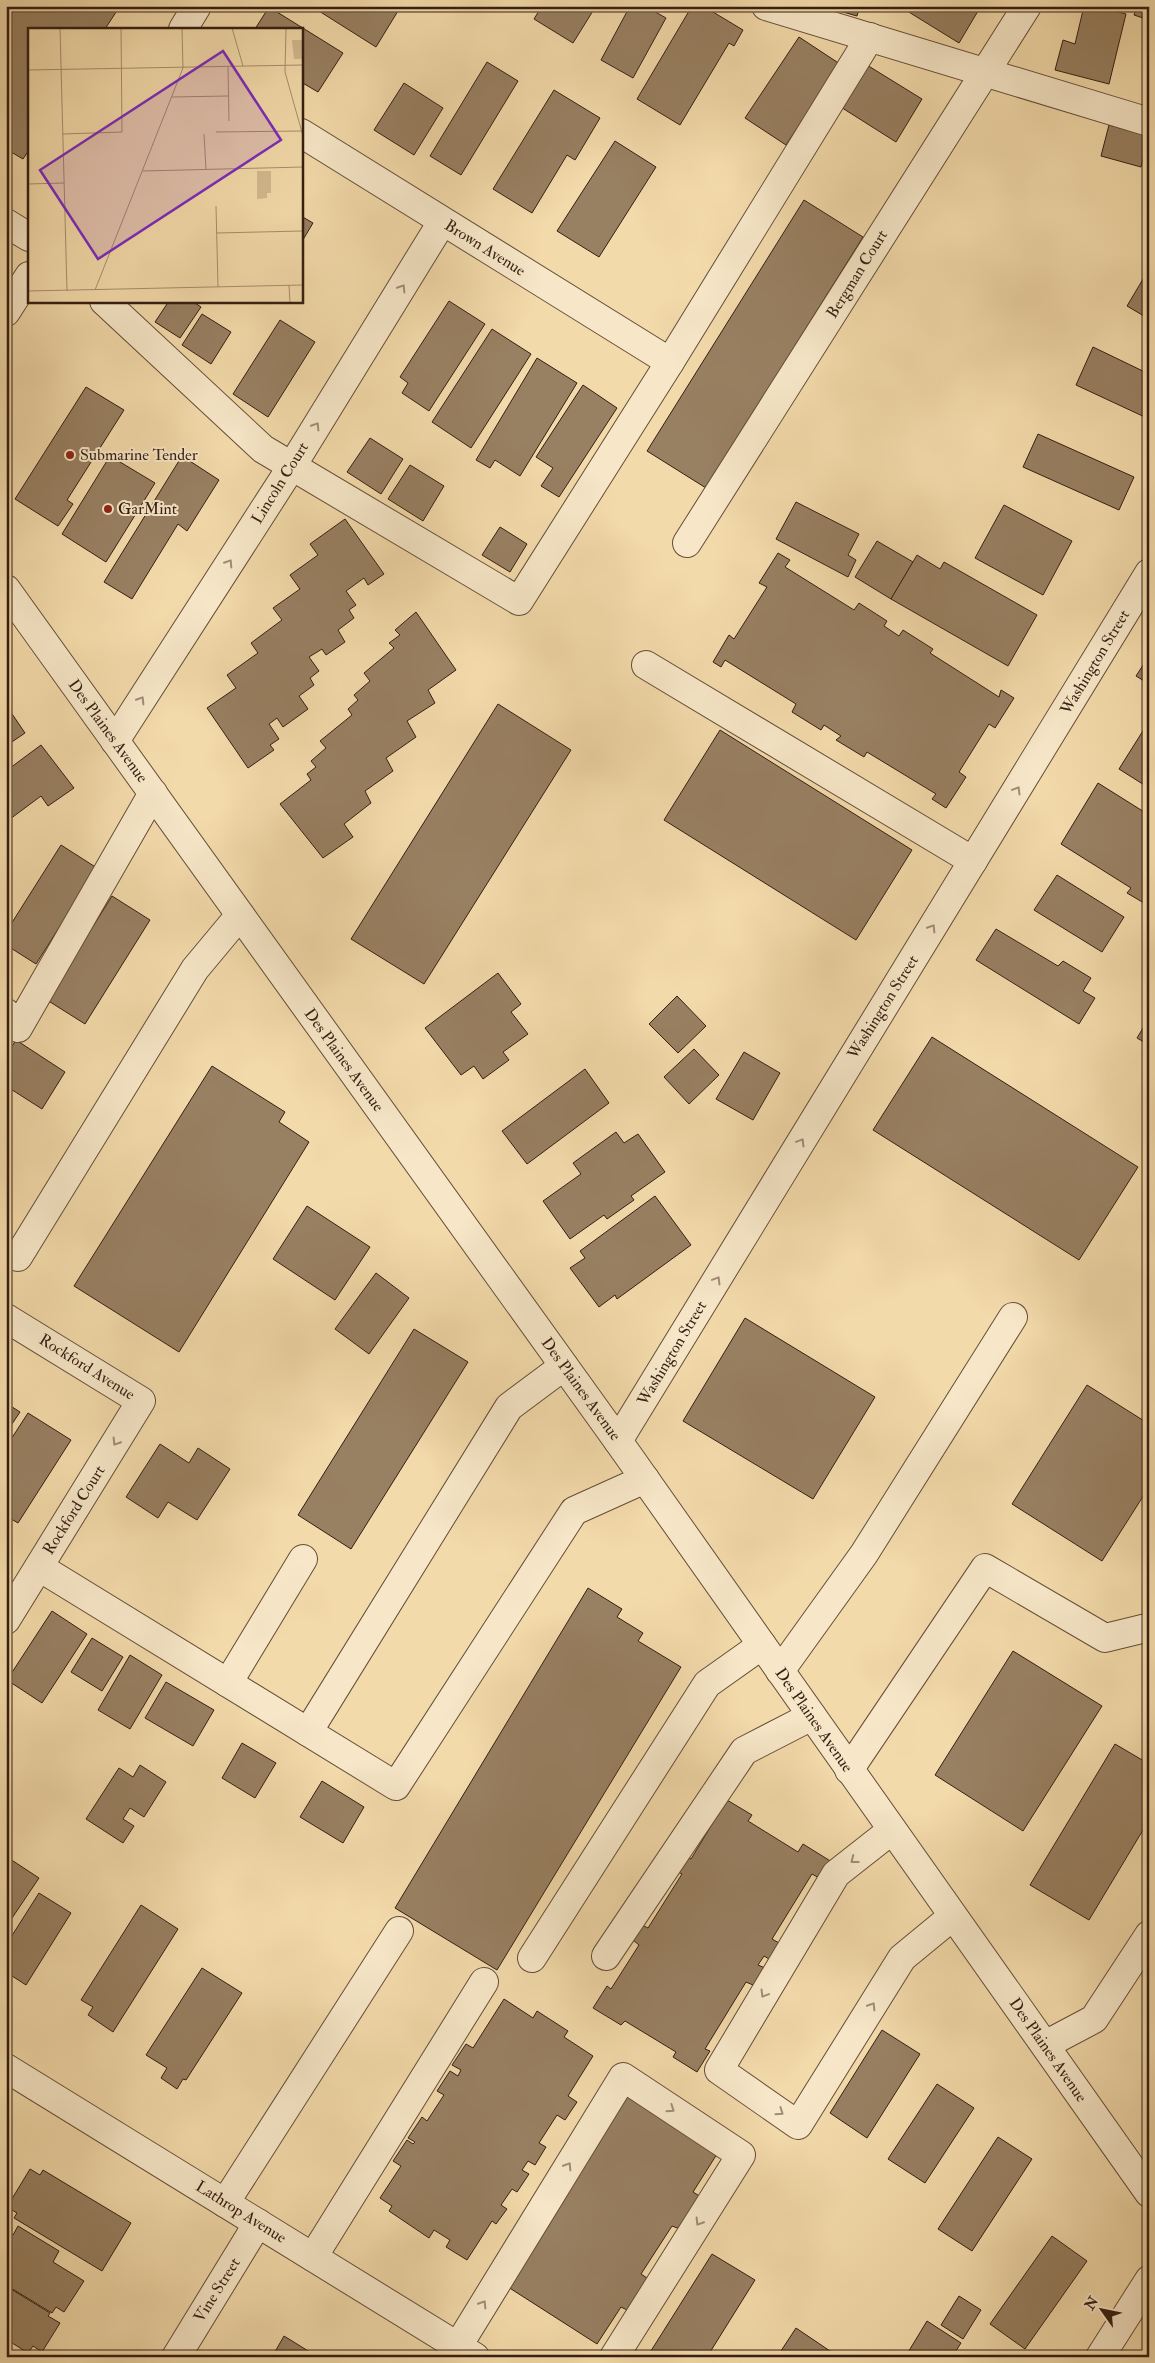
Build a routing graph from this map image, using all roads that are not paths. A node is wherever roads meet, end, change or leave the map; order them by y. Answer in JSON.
{"nodes":[{"id":1,"x":197,"y":6,"type":"edge"},
{"id":2,"x":766,"y":6,"type":"edge"},
{"id":3,"x":1027,"y":6,"type":"edge"},
{"id":4,"x":184,"y":28,"type":"edge"},
{"id":5,"x":870,"y":37,"type":"junction"},
{"id":6,"x":984,"y":72,"type":"junction"},
{"id":7,"x":1149,"y":122,"type":"edge"},
{"id":8,"x":302,"y":134,"type":"edge"},
{"id":9,"x":442,"y":222,"type":"junction"},
{"id":10,"x":6,"y":223,"type":"edge"},
{"id":11,"x":28,"y":236,"type":"edge"},
{"id":12,"x":28,"y":278,"type":"edge"},
{"id":13,"x":105,"y":302,"type":"edge"},
{"id":14,"x":6,"y":312,"type":"edge"},
{"id":15,"x":670,"y":362,"type":"junction"},
{"id":16,"x":292,"y":466,"type":"junction"},
{"id":17,"x":687,"y":543,"type":"dead end"},
{"id":18,"x":1149,"y":574,"type":"edge"},
{"id":19,"x":6,"y":589,"type":"edge"},
{"id":20,"x":646,"y":665,"type":"dead end"},
{"id":21,"x":115,"y":741,"type":"junction"},
{"id":22,"x":152,"y":793,"type":"junction"},
{"id":23,"x":973,"y":861,"type":"junction"},
{"id":24,"x":240,"y":914,"type":"junction"},
{"id":25,"x":6,"y":1013,"type":"edge"},
{"id":26,"x":18,"y":1257,"type":"dead end"},
{"id":27,"x":1012,"y":1317,"type":"dead end"},
{"id":28,"x":6,"y":1318,"type":"edge"},
{"id":29,"x":564,"y":1366,"type":"junction"},
{"id":30,"x":141,"y":1401,"type":"joint"},
{"id":31,"x":618,"y":1441,"type":"junction"},
{"id":32,"x":645,"y":1479,"type":"junction"},
{"id":33,"x":303,"y":1559,"type":"dead end"},
{"id":34,"x":39,"y":1567,"type":"junction"},
{"id":35,"x":6,"y":1620,"type":"edge"},
{"id":36,"x":1149,"y":1630,"type":"edge"},
{"id":37,"x":762,"y":1645,"type":"junction"},
{"id":38,"x":780,"y":1671,"type":"junction"},
{"id":39,"x":228,"y":1683,"type":"junction"},
{"id":40,"x":812,"y":1716,"type":"junction"},
{"id":41,"x":308,"y":1732,"type":"junction"},
{"id":42,"x":849,"y":1770,"type":"junction"},
{"id":43,"x":892,"y":1830,"type":"junction"},
{"id":44,"x":953,"y":1916,"type":"junction"},
{"id":45,"x":400,"y":1931,"type":"dead end"},
{"id":46,"x":1149,"y":1936,"type":"edge"},
{"id":47,"x":606,"y":1956,"type":"dead end"},
{"id":48,"x":532,"y":1958,"type":"dead end"},
{"id":49,"x":484,"y":1982,"type":"dead end"},
{"id":50,"x":1044,"y":2045,"type":"junction"},
{"id":51,"x":6,"y":2068,"type":"edge"},
{"id":52,"x":1149,"y":2193,"type":"edge"},
{"id":53,"x":225,"y":2202,"type":"junction"},
{"id":54,"x":258,"y":2223,"type":"junction"},
{"id":55,"x":313,"y":2257,"type":"junction"},
{"id":56,"x":1149,"y":2280,"type":"edge"},
{"id":57,"x":466,"y":2351,"type":"edge"},
{"id":58,"x":176,"y":2357,"type":"edge"},
{"id":59,"x":614,"y":2357,"type":"edge"},
{"id":60,"x":1100,"y":2357,"type":"edge"}],
"edges":[{"from":1,"to":4,"type":"street"},
{"from":2,"to":5,"type":"street"},
{"from":3,"to":6,"type":"street","name":"Bergman Court"},
{"from":5,"to":6,"type":"street"},
{"from":5,"to":15,"type":"street"},
{"from":6,"to":7,"type":"street"},
{"from":6,"to":17,"type":"street","name":"Bergman Court"},
{"from":8,"to":9,"type":"street","name":"Brown Avenue"},
{"from":9,"to":15,"type":"street","name":"Brown Avenue"},
{"from":16,"to":9,"type":"street","name":"Lincoln Court","one_way":true},
{"from":10,"to":11,"type":"street"},
{"from":12,"to":14,"type":"street"},
{"from":13,"to":16,"type":"street"},
{"from":15,"to":16,"type":"street"},
{"from":21,"to":16,"type":"street","name":"Lincoln Court","one_way":true},
{"from":23,"to":18,"type":"street","name":"Washington Street","one_way":true},
{"from":19,"to":21,"type":"street","name":"Des Plaines Avenue"},
{"from":20,"to":23,"type":"street"},
{"from":21,"to":22,"type":"street","name":"Des Plaines Avenue"},
{"from":22,"to":24,"type":"street","name":"Des Plaines Avenue"},
{"from":22,"to":25,"type":"street"},
{"from":31,"to":23,"type":"street","name":"Washington Street","one_way":true},
{"from":24,"to":26,"type":"street"},
{"from":24,"to":29,"type":"street","name":"Des Plaines Avenue"},
{"from":27,"to":38,"type":"street"},
{"from":28,"to":30,"type":"street","name":"Rockford Avenue"},
{"from":29,"to":31,"type":"street","name":"Des Plaines Avenue"},
{"from":29,"to":41,"type":"street"},
{"from":30,"to":34,"type":"street","name":"Rockford Court","one_way":true},
{"from":31,"to":32,"type":"street","name":"Des Plaines Avenue"},
{"from":32,"to":37,"type":"street","name":"Des Plaines Avenue"},
{"from":32,"to":41,"type":"street"},
{"from":33,"to":39,"type":"street"},
{"from":34,"to":35,"type":"street","name":"Rockford Court"},
{"from":34,"to":39,"type":"street"},
{"from":36,"to":42,"type":"street"},
{"from":37,"to":38,"type":"street","name":"Des Plaines Avenue"},
{"from":37,"to":48,"type":"street"},
{"from":38,"to":40,"type":"street","name":"Des Plaines Avenue"},
{"from":39,"to":41,"type":"street"},
{"from":40,"to":42,"type":"street","name":"Des Plaines Avenue"},
{"from":40,"to":47,"type":"street"},
{"from":42,"to":43,"type":"street","name":"Des Plaines Avenue"},
{"from":43,"to":44,"type":"street","name":"Des Plaines Avenue"},
{"from":43,"to":44,"type":"street","one_way":true},
{"from":44,"to":50,"type":"street","name":"Des Plaines Avenue"},
{"from":45,"to":53,"type":"street"},
{"from":46,"to":50,"type":"street"},
{"from":49,"to":55,"type":"street"},
{"from":50,"to":52,"type":"street","name":"Des Plaines Avenue"},
{"from":51,"to":53,"type":"street","name":"Lathrop Avenue"},
{"from":53,"to":54,"type":"street","name":"Lathrop Avenue"},
{"from":54,"to":55,"type":"street","name":"Lathrop Avenue"},
{"from":54,"to":58,"type":"street","name":"Vine Street"},
{"from":55,"to":57,"type":"street","name":"Lathrop Avenue"},
{"from":56,"to":60,"type":"street"},
{"from":57,"to":59,"type":"street","one_way":true}]}
